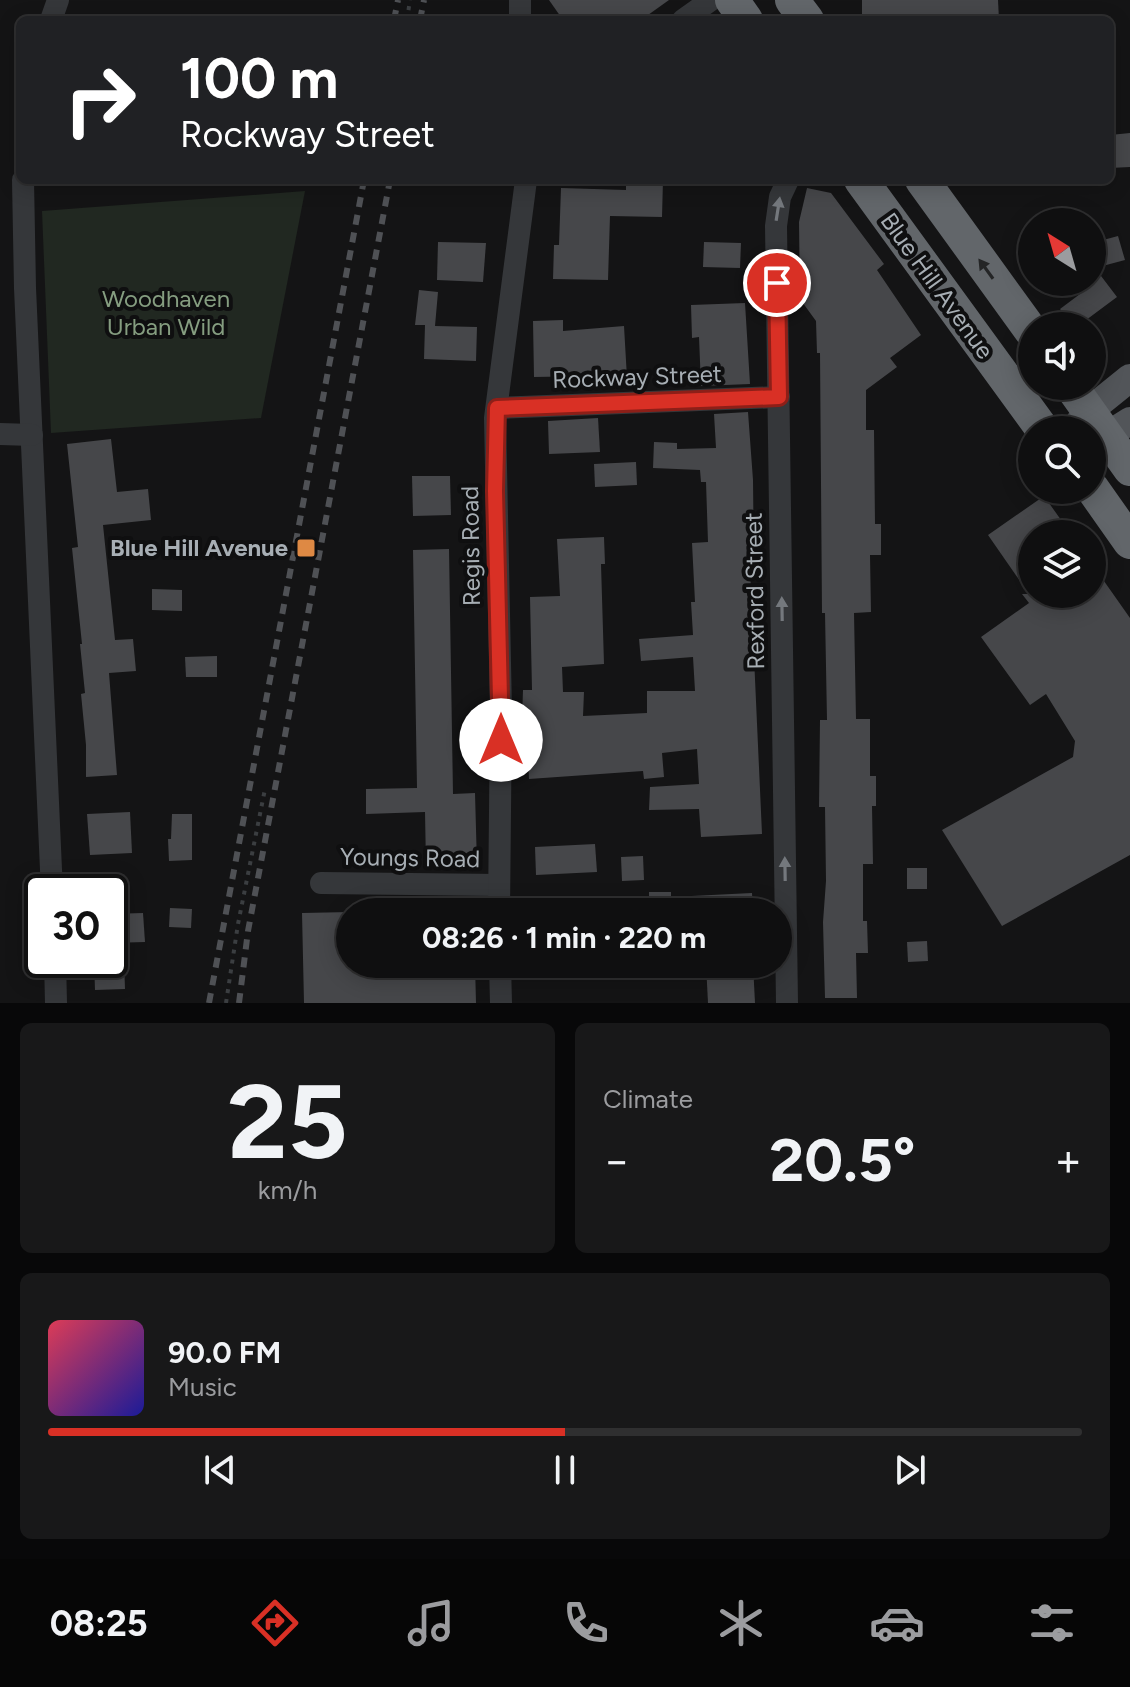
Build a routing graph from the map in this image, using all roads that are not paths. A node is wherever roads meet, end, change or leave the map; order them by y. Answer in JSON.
{"nodes":[{"id":1,"x":711,"y":0,"type":"edge"},
{"id":2,"x":689,"y":16,"type":"edge"},
{"id":3,"x":23,"y":184,"type":"edge"},
{"id":4,"x":525,"y":184,"type":"edge"},
{"id":5,"x":786,"y":184,"type":"edge"},
{"id":6,"x":864,"y":184,"type":"edge"},
{"id":7,"x":925,"y":184,"type":"edge"},
{"id":8,"x":1018,"y":313,"type":"edge"},
{"id":9,"x":1130,"y":378,"type":"edge"},
{"id":10,"x":779,"y":397,"type":"junction"},
{"id":11,"x":497,"y":408,"type":"junction"},
{"id":12,"x":1033,"y":416,"type":"edge"},
{"id":13,"x":1099,"y":416,"type":"edge"},
{"id":14,"x":0,"y":434,"type":"edge"},
{"id":15,"x":32,"y":435,"type":"junction"},
{"id":16,"x":1106,"y":438,"type":"edge"},
{"id":17,"x":1130,"y":469,"type":"edge"},
{"id":18,"x":1103,"y":504,"type":"edge"},
{"id":19,"x":1130,"y":542,"type":"edge"},
{"id":20,"x":51,"y":874,"type":"edge"},
{"id":21,"x":321,"y":883,"type":"dead end"},
{"id":22,"x":499,"y":885,"type":"junction"},
{"id":23,"x":499,"y":898,"type":"edge"},
{"id":24,"x":55,"y":978,"type":"edge"},
{"id":25,"x":500,"y":978,"type":"edge"},
{"id":26,"x":56,"y":1003,"type":"edge"},
{"id":27,"x":501,"y":1003,"type":"edge"},
{"id":28,"x":787,"y":1003,"type":"edge"}],
"edges":[{"from":1,"to":2,"type":"street"},
{"from":3,"to":15,"type":"street"},
{"from":4,"to":11,"type":"street","name":"Regis Road"},
{"from":10,"to":5,"type":"street","name":"Rexford Street","one_way":true},
{"from":6,"to":12,"type":"highway","name":"Blue Hill Avenue"},
{"from":8,"to":7,"type":"highway","name":"Blue Hill Avenue","one_way":true},
{"from":9,"to":13,"type":"main road"},
{"from":10,"to":11,"type":"street","name":"Rockway Street"},
{"from":28,"to":10,"type":"street","name":"Rexford Street","one_way":true},
{"from":11,"to":22,"type":"street","name":"Regis Road"},
{"from":14,"to":15,"type":"street"},
{"from":15,"to":20,"type":"street"},
{"from":16,"to":17,"type":"highway"},
{"from":18,"to":19,"type":"highway"},
{"from":21,"to":22,"type":"street","name":"Youngs Road"},
{"from":22,"to":23,"type":"street","name":"Regis Road"},
{"from":24,"to":26,"type":"street"},
{"from":25,"to":27,"type":"street"}]}
